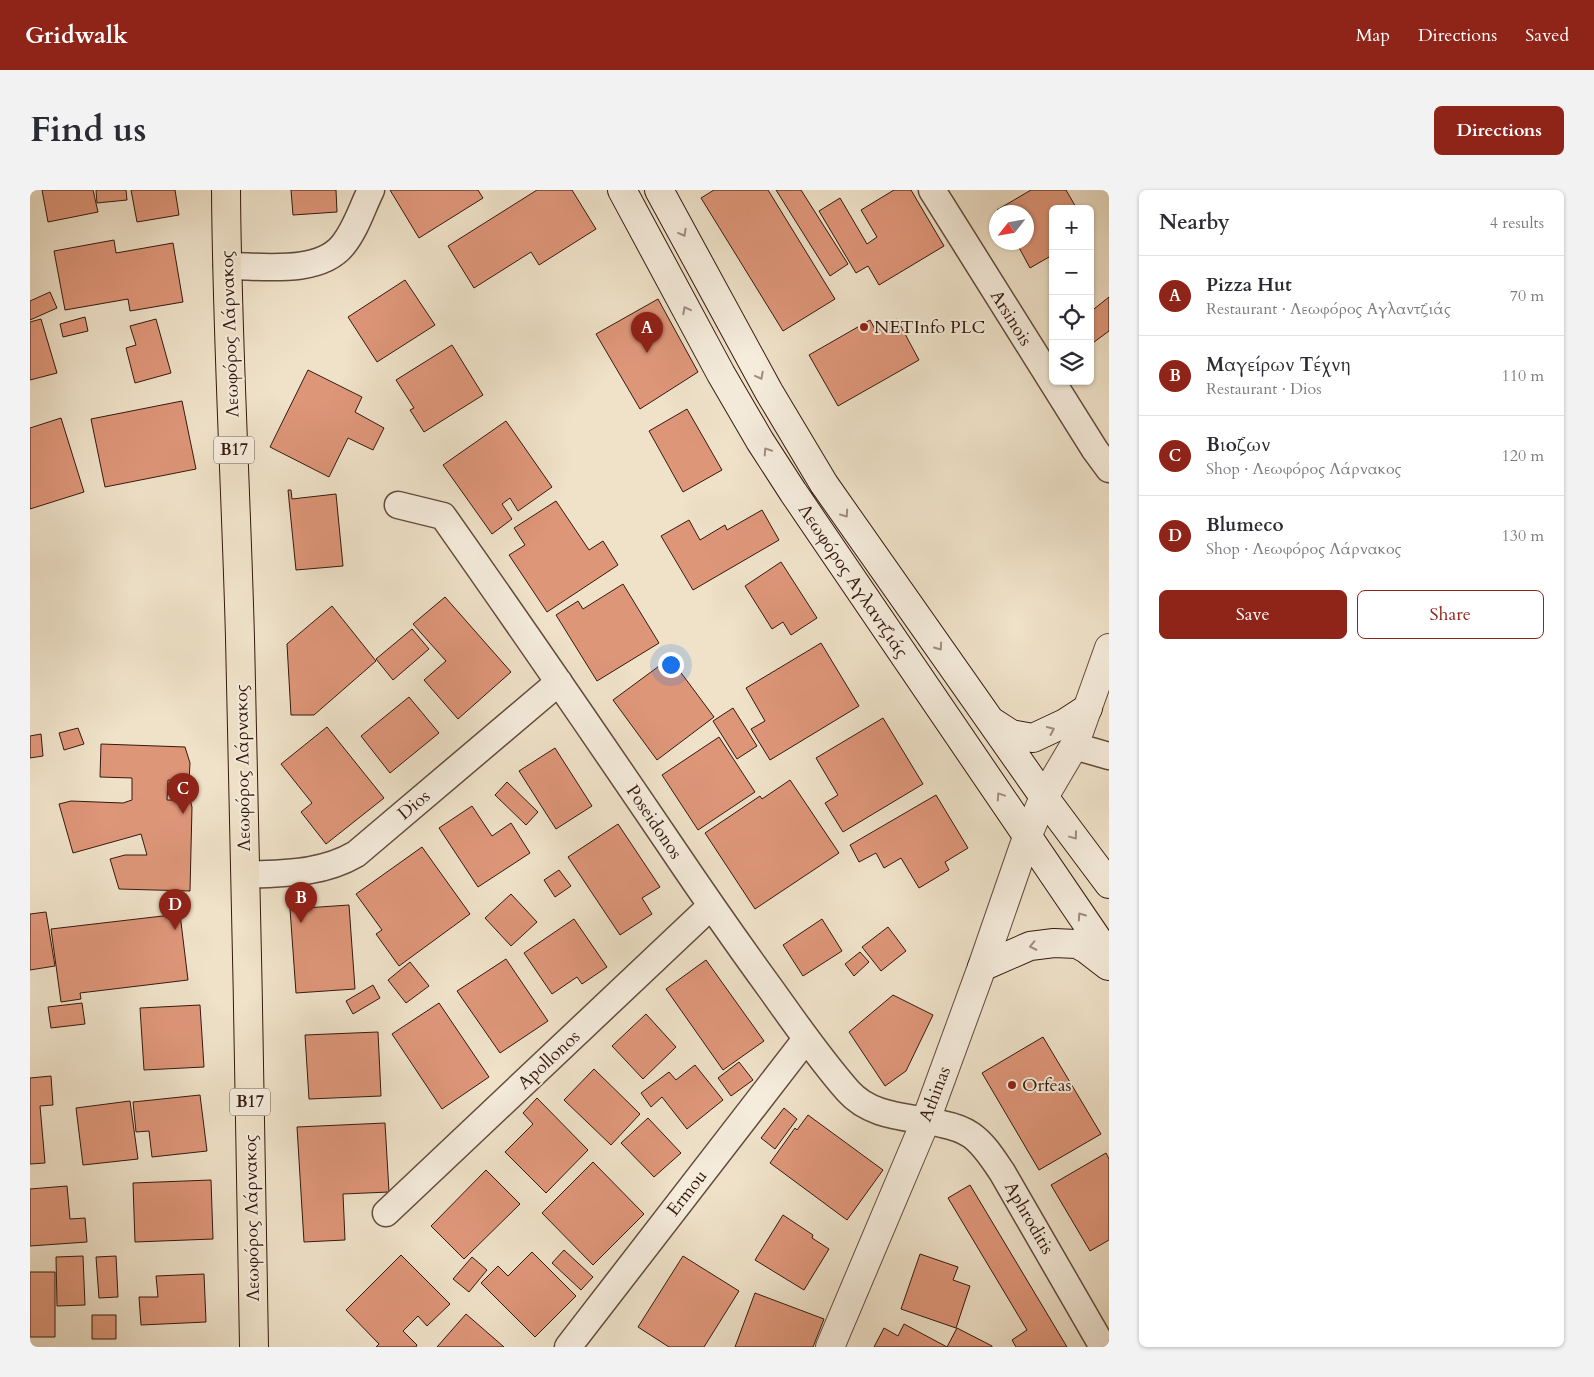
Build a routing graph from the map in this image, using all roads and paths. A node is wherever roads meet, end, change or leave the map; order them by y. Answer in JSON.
{"nodes":[{"id":1,"x":226,"y":190,"type":"edge"},
{"id":2,"x":371,"y":190,"type":"edge"},
{"id":3,"x":622,"y":190,"type":"edge"},
{"id":4,"x":659,"y":190,"type":"edge"},
{"id":5,"x":932,"y":190,"type":"edge"},
{"id":6,"x":227,"y":266,"type":"junction"},
{"id":7,"x":1109,"y":469,"type":"edge"},
{"id":8,"x":398,"y":505,"type":"dead end"},
{"id":9,"x":1109,"y":648,"type":"edge"},
{"id":10,"x":559,"y":682,"type":"junction"},
{"id":11,"x":1088,"y":708,"type":"junction"},
{"id":12,"x":991,"y":722,"type":"junction"},
{"id":13,"x":1074,"y":746,"type":"junction"},
{"id":14,"x":1109,"y":756,"type":"edge"},
{"id":15,"x":1044,"y":797,"type":"junction"},
{"id":16,"x":1027,"y":837,"type":"junction"},
{"id":17,"x":246,"y":875,"type":"junction"},
{"id":18,"x":1109,"y":884,"type":"edge"},
{"id":19,"x":711,"y":906,"type":"junction"},
{"id":20,"x":1109,"y":956,"type":"edge"},
{"id":21,"x":982,"y":967,"type":"junction"},
{"id":22,"x":1109,"y":967,"type":"edge"},
{"id":23,"x":806,"y":1039,"type":"junction"},
{"id":24,"x":926,"y":1120,"type":"junction"},
{"id":25,"x":386,"y":1213,"type":"dead end"},
{"id":26,"x":254,"y":1347,"type":"edge"},
{"id":27,"x":568,"y":1347,"type":"edge"},
{"id":28,"x":830,"y":1347,"type":"edge"},
{"id":29,"x":1103,"y":1347,"type":"edge"}],
"edges":[{"from":1,"to":6,"type":"main road","name":"Λεωφόρος Λάρνακος","number":"B17"},
{"from":2,"to":6,"type":"street"},
{"from":16,"to":3,"type":"main road","name":"Λεωφόρος Αγλαντζιάς","one_way":true},
{"from":4,"to":12,"type":"main road","name":"Λεωφόρος Αγλαντζιάς","one_way":true},
{"from":5,"to":7,"type":"street","name":"Arsinois"},
{"from":6,"to":17,"type":"main road","name":"Λεωφόρος Λάρνακος","number":"B17"},
{"from":8,"to":10,"type":"street","name":"Poseidonos"},
{"from":9,"to":11,"type":"main road","name":"Athinas"},
{"from":10,"to":17,"type":"street","name":"Dios"},
{"from":10,"to":19,"type":"street","name":"Poseidonos"},
{"from":12,"to":11,"type":"main road","one_way":true},
{"from":11,"to":13,"type":"main road","name":"Athinas"},
{"from":12,"to":15,"type":"main road","name":"Λεωφόρος Αγλαντζιάς"},
{"from":13,"to":14,"type":"street"},
{"from":13,"to":15,"type":"main road","name":"Athinas"},
{"from":15,"to":16,"type":"main road","name":"Athinas"},
{"from":15,"to":18,"type":"main road","name":"Λεωφόρος Αγλαντζιάς","one_way":true},
{"from":20,"to":16,"type":"main road","name":"Λεωφόρος Αγλαντζιάς","one_way":true},
{"from":16,"to":21,"type":"main road","name":"Athinas"},
{"from":17,"to":26,"type":"main road","name":"Λεωφόρος Λάρνακος","number":"B17"},
{"from":19,"to":23,"type":"street","name":"Poseidonos"},
{"from":19,"to":25,"type":"street","name":"Apollonos"},
{"from":22,"to":21,"type":"main road","one_way":true},
{"from":21,"to":24,"type":"main road","name":"Athinas"},
{"from":23,"to":24,"type":"street","name":"Poseidonos"},
{"from":23,"to":27,"type":"street","name":"Ermou"},
{"from":24,"to":28,"type":"main road","name":"Athinas"},
{"from":24,"to":29,"type":"street","name":"Aphroditis"}]}
